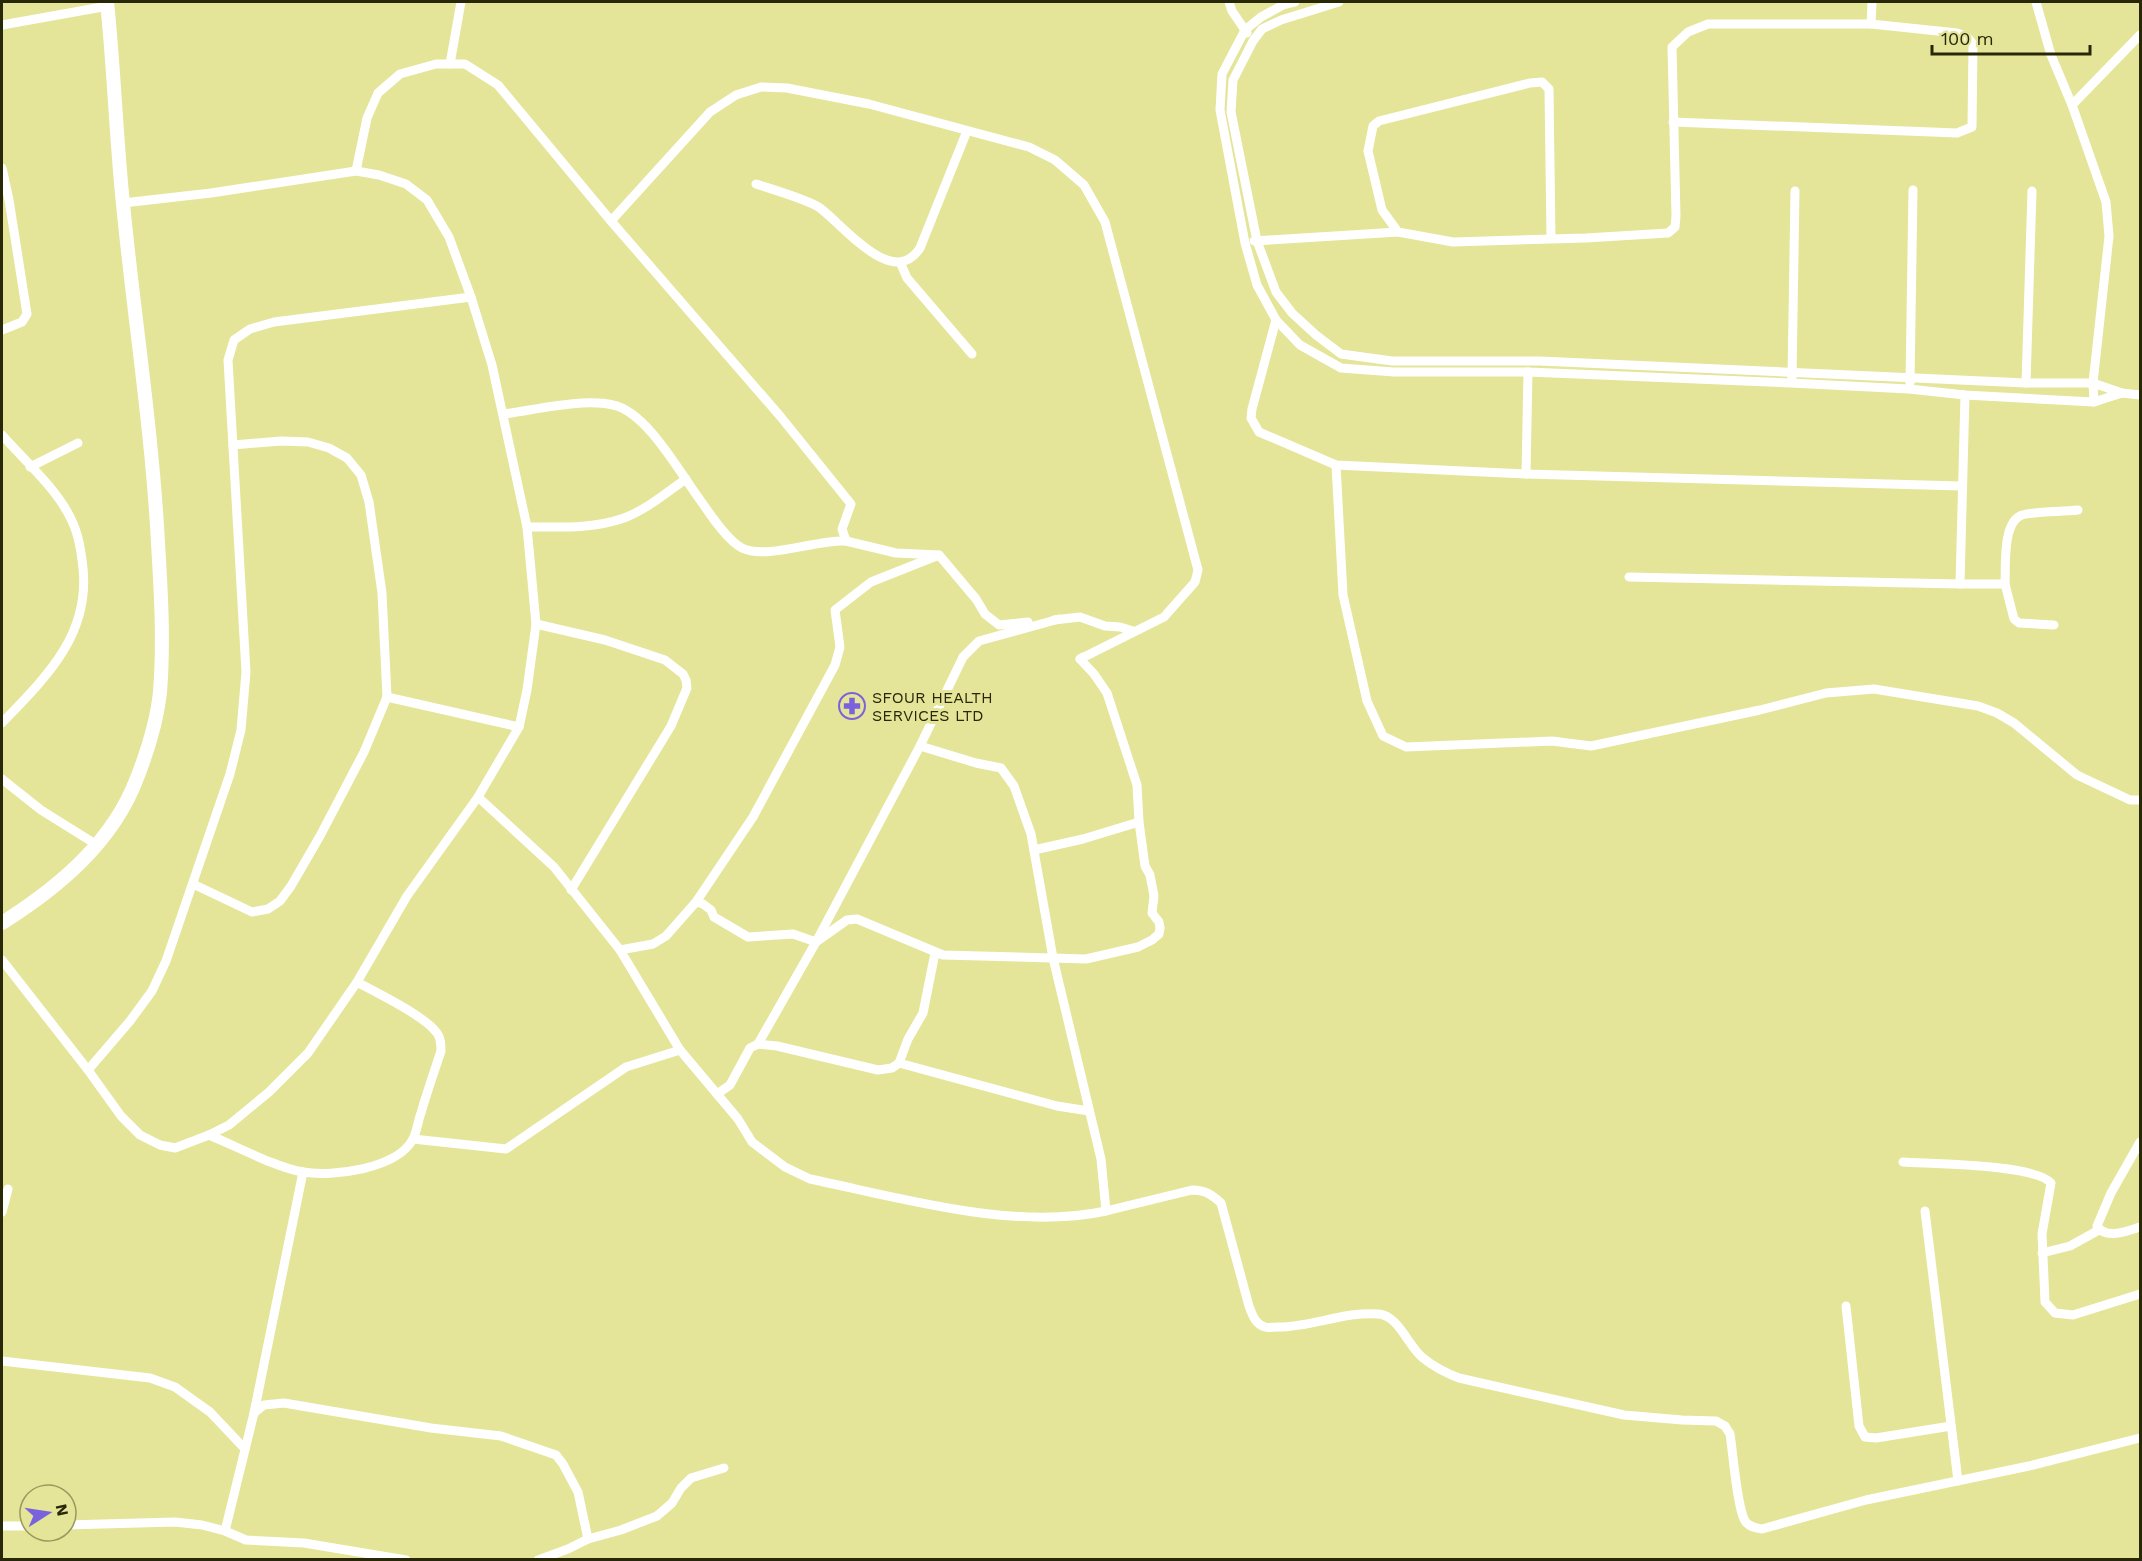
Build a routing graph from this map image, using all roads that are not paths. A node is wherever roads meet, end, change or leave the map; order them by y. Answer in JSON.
{"nodes":[{"id":1,"x":461,"y":2,"type":"edge"},
{"id":2,"x":1229,"y":2,"type":"edge"},
{"id":3,"x":1294,"y":2,"type":"edge"},
{"id":4,"x":1339,"y":2,"type":"edge"},
{"id":5,"x":1872,"y":2,"type":"edge"},
{"id":6,"x":2036,"y":2,"type":"edge"},
{"id":7,"x":107,"y":4,"type":"edge"},
{"id":8,"x":1871,"y":24,"type":"junction"},
{"id":9,"x":2,"y":25,"type":"edge"},
{"id":10,"x":1245,"y":30,"type":"junction"},
{"id":11,"x":2140,"y":35,"type":"edge"},
{"id":12,"x":1253,"y":41,"type":"junction"},
{"id":13,"x":450,"y":64,"type":"junction"},
{"id":14,"x":2072,"y":105,"type":"junction"},
{"id":15,"x":1673,"y":122,"type":"junction"},
{"id":16,"x":967,"y":131,"type":"junction"},
{"id":17,"x":2,"y":168,"type":"edge"},
{"id":18,"x":356,"y":171,"type":"junction"},
{"id":19,"x":756,"y":184,"type":"dead end"},
{"id":20,"x":1913,"y":190,"type":"dead end"},
{"id":21,"x":2032,"y":190,"type":"dead end"},
{"id":22,"x":1795,"y":191,"type":"dead end"},
{"id":23,"x":5,"y":201,"type":"edge"},
{"id":24,"x":123,"y":203,"type":"junction"},
{"id":25,"x":611,"y":221,"type":"junction"},
{"id":26,"x":1398,"y":232,"type":"junction"},
{"id":27,"x":1551,"y":239,"type":"junction"},
{"id":28,"x":1257,"y":241,"type":"junction"},
{"id":29,"x":1245,"y":243,"type":"junction"},
{"id":30,"x":900,"y":262,"type":"junction"},
{"id":31,"x":471,"y":297,"type":"junction"},
{"id":32,"x":1276,"y":320,"type":"junction"},
{"id":33,"x":2,"y":330,"type":"edge"},
{"id":34,"x":972,"y":354,"type":"dead end"},
{"id":35,"x":1528,"y":372,"type":"junction"},
{"id":36,"x":1792,"y":372,"type":"junction"},
{"id":37,"x":1911,"y":377,"type":"junction"},
{"id":38,"x":1791,"y":383,"type":"junction"},
{"id":39,"x":2026,"y":383,"type":"junction"},
{"id":40,"x":2093,"y":384,"type":"junction"},
{"id":41,"x":1909,"y":389,"type":"junction"},
{"id":42,"x":2122,"y":393,"type":"junction"},
{"id":43,"x":1965,"y":395,"type":"junction"},
{"id":44,"x":2140,"y":395,"type":"edge"},
{"id":45,"x":2094,"y":402,"type":"junction"},
{"id":46,"x":504,"y":414,"type":"junction"},
{"id":47,"x":2,"y":435,"type":"edge"},
{"id":48,"x":78,"y":443,"type":"dead end"},
{"id":49,"x":233,"y":445,"type":"junction"},
{"id":50,"x":1336,"y":465,"type":"junction"},
{"id":51,"x":30,"y":467,"type":"junction"},
{"id":52,"x":1526,"y":474,"type":"junction"},
{"id":53,"x":686,"y":479,"type":"junction"},
{"id":54,"x":1961,"y":486,"type":"junction"},
{"id":55,"x":2078,"y":510,"type":"dead end"},
{"id":56,"x":527,"y":527,"type":"junction"},
{"id":57,"x":846,"y":541,"type":"junction"},
{"id":58,"x":939,"y":555,"type":"junction"},
{"id":59,"x":1629,"y":577,"type":"dead end"},
{"id":60,"x":1960,"y":584,"type":"junction"},
{"id":61,"x":2005,"y":584,"type":"junction"},
{"id":62,"x":1059,"y":619,"type":"junction"},
{"id":63,"x":536,"y":624,"type":"junction"},
{"id":64,"x":2054,"y":625,"type":"dead end"},
{"id":65,"x":1080,"y":659,"type":"junction"},
{"id":66,"x":387,"y":697,"type":"junction"},
{"id":67,"x":2,"y":723,"type":"edge"},
{"id":68,"x":519,"y":728,"type":"junction"},
{"id":69,"x":920,"y":746,"type":"junction"},
{"id":70,"x":2,"y":779,"type":"edge"},
{"id":71,"x":478,"y":797,"type":"junction"},
{"id":72,"x":2140,"y":800,"type":"edge"},
{"id":73,"x":1139,"y":822,"type":"junction"},
{"id":74,"x":97,"y":845,"type":"junction"},
{"id":75,"x":1034,"y":850,"type":"junction"},
{"id":76,"x":194,"y":884,"type":"junction"},
{"id":77,"x":571,"y":890,"type":"junction"},
{"id":78,"x":696,"y":902,"type":"junction"},
{"id":79,"x":2,"y":923,"type":"edge"},
{"id":80,"x":816,"y":942,"type":"junction"},
{"id":81,"x":620,"y":950,"type":"junction"},
{"id":82,"x":935,"y":953,"type":"junction"},
{"id":83,"x":1053,"y":958,"type":"junction"},
{"id":84,"x":2,"y":960,"type":"edge"},
{"id":85,"x":357,"y":982,"type":"junction"},
{"id":86,"x":758,"y":1044,"type":"junction"},
{"id":87,"x":680,"y":1050,"type":"junction"},
{"id":88,"x":899,"y":1063,"type":"junction"},
{"id":89,"x":88,"y":1070,"type":"junction"},
{"id":90,"x":717,"y":1094,"type":"junction"},
{"id":91,"x":1089,"y":1111,"type":"junction"},
{"id":92,"x":209,"y":1135,"type":"junction"},
{"id":93,"x":413,"y":1139,"type":"junction"},
{"id":94,"x":2140,"y":1142,"type":"edge"},
{"id":95,"x":1903,"y":1162,"type":"dead end"},
{"id":96,"x":303,"y":1172,"type":"junction"},
{"id":97,"x":8,"y":1189,"type":"dead end"},
{"id":98,"x":1106,"y":1211,"type":"junction"},
{"id":99,"x":1925,"y":1211,"type":"dead end"},
{"id":100,"x":2,"y":1212,"type":"edge"},
{"id":101,"x":2140,"y":1227,"type":"edge"},
{"id":102,"x":2099,"y":1230,"type":"junction"},
{"id":103,"x":2042,"y":1253,"type":"junction"},
{"id":104,"x":2140,"y":1294,"type":"edge"},
{"id":105,"x":1846,"y":1306,"type":"dead end"},
{"id":106,"x":2,"y":1361,"type":"edge"},
{"id":107,"x":254,"y":1413,"type":"junction"},
{"id":108,"x":1951,"y":1426,"type":"junction"},
{"id":109,"x":2140,"y":1438,"type":"edge"},
{"id":110,"x":245,"y":1449,"type":"junction"},
{"id":111,"x":724,"y":1468,"type":"dead end"},
{"id":112,"x":1958,"y":1480,"type":"junction"},
{"id":113,"x":78,"y":1524,"type":"edge"},
{"id":114,"x":2,"y":1526,"type":"edge"},
{"id":115,"x":18,"y":1526,"type":"edge"},
{"id":116,"x":225,"y":1531,"type":"junction"},
{"id":117,"x":588,"y":1539,"type":"junction"},
{"id":118,"x":406,"y":1560,"type":"edge"},
{"id":119,"x":538,"y":1560,"type":"edge"}],
"edges":[{"from":1,"to":13,"type":"street"},
{"from":2,"to":10,"type":"street"},
{"from":3,"to":10,"type":"street"},
{"from":4,"to":12,"type":"street"},
{"from":5,"to":8,"type":"street"},
{"from":6,"to":14,"type":"street"},
{"from":7,"to":9,"type":"street"},
{"from":7,"to":24,"type":"main road"},
{"from":8,"to":15,"type":"street"},
{"from":8,"to":15,"type":"street"},
{"from":10,"to":12,"type":"street"},
{"from":10,"to":29,"type":"street"},
{"from":11,"to":14,"type":"street"},
{"from":12,"to":28,"type":"street"},
{"from":13,"to":18,"type":"street"},
{"from":13,"to":25,"type":"street"},
{"from":14,"to":40,"type":"street"},
{"from":15,"to":27,"type":"street"},
{"from":16,"to":25,"type":"street"},
{"from":16,"to":30,"type":"street"},
{"from":16,"to":65,"type":"street"},
{"from":17,"to":23,"type":"street"},
{"from":18,"to":24,"type":"street"},
{"from":18,"to":31,"type":"street"},
{"from":19,"to":30,"type":"street"},
{"from":20,"to":37,"type":"street"},
{"from":21,"to":39,"type":"street"},
{"from":22,"to":36,"type":"street"},
{"from":23,"to":33,"type":"street"},
{"from":24,"to":74,"type":"main road"},
{"from":25,"to":57,"type":"street"},
{"from":26,"to":27,"type":"street"},
{"from":26,"to":27,"type":"street"},
{"from":26,"to":28,"type":"street"},
{"from":28,"to":29,"type":"street"},
{"from":28,"to":36,"type":"street"},
{"from":29,"to":32,"type":"street"},
{"from":30,"to":34,"type":"street"},
{"from":31,"to":46,"type":"street"},
{"from":31,"to":49,"type":"street"},
{"from":32,"to":35,"type":"street"},
{"from":32,"to":50,"type":"street"},
{"from":35,"to":38,"type":"street"},
{"from":35,"to":52,"type":"street"},
{"from":36,"to":37,"type":"street"},
{"from":36,"to":38,"type":"street"},
{"from":37,"to":39,"type":"street"},
{"from":37,"to":41,"type":"street"},
{"from":38,"to":41,"type":"street"},
{"from":39,"to":40,"type":"street"},
{"from":40,"to":42,"type":"street"},
{"from":40,"to":45,"type":"street"},
{"from":41,"to":43,"type":"street"},
{"from":42,"to":44,"type":"street"},
{"from":42,"to":45,"type":"street"},
{"from":43,"to":45,"type":"street"},
{"from":43,"to":54,"type":"street"},
{"from":46,"to":53,"type":"street"},
{"from":46,"to":56,"type":"street"},
{"from":47,"to":51,"type":"street"},
{"from":48,"to":51,"type":"street"},
{"from":49,"to":66,"type":"street"},
{"from":49,"to":76,"type":"street"},
{"from":50,"to":52,"type":"street"},
{"from":50,"to":72,"type":"street"},
{"from":51,"to":67,"type":"street"},
{"from":52,"to":54,"type":"street"},
{"from":53,"to":56,"type":"street"},
{"from":53,"to":57,"type":"street"},
{"from":54,"to":60,"type":"street"},
{"from":55,"to":61,"type":"street"},
{"from":56,"to":63,"type":"street"},
{"from":57,"to":58,"type":"street"},
{"from":58,"to":62,"type":"street"},
{"from":58,"to":78,"type":"street"},
{"from":59,"to":60,"type":"street"},
{"from":60,"to":61,"type":"street"},
{"from":61,"to":64,"type":"street"},
{"from":62,"to":65,"type":"street"},
{"from":62,"to":69,"type":"street"},
{"from":63,"to":68,"type":"street"},
{"from":63,"to":77,"type":"street"},
{"from":65,"to":73,"type":"street"},
{"from":66,"to":68,"type":"street"},
{"from":66,"to":76,"type":"street"},
{"from":68,"to":71,"type":"street"},
{"from":69,"to":75,"type":"street"},
{"from":69,"to":80,"type":"street"},
{"from":70,"to":74,"type":"street"},
{"from":71,"to":77,"type":"street"},
{"from":71,"to":85,"type":"street"},
{"from":73,"to":75,"type":"street"},
{"from":73,"to":83,"type":"street"},
{"from":74,"to":79,"type":"main road"},
{"from":75,"to":83,"type":"street"},
{"from":76,"to":89,"type":"street"},
{"from":77,"to":81,"type":"street"},
{"from":78,"to":80,"type":"street"},
{"from":78,"to":81,"type":"street"},
{"from":80,"to":82,"type":"street"},
{"from":80,"to":86,"type":"street"},
{"from":81,"to":87,"type":"street"},
{"from":82,"to":83,"type":"street"},
{"from":82,"to":88,"type":"street"},
{"from":83,"to":91,"type":"street"},
{"from":84,"to":89,"type":"street"},
{"from":85,"to":92,"type":"street"},
{"from":85,"to":93,"type":"street"},
{"from":86,"to":88,"type":"street"},
{"from":86,"to":90,"type":"street"},
{"from":87,"to":90,"type":"street"},
{"from":87,"to":93,"type":"street"},
{"from":88,"to":91,"type":"street"},
{"from":89,"to":92,"type":"street"},
{"from":90,"to":98,"type":"street"},
{"from":91,"to":98,"type":"street"},
{"from":92,"to":96,"type":"street"},
{"from":93,"to":96,"type":"street"},
{"from":94,"to":102,"type":"street"},
{"from":95,"to":103,"type":"street"},
{"from":96,"to":107,"type":"street"},
{"from":97,"to":100,"type":"street"},
{"from":98,"to":112,"type":"street"},
{"from":99,"to":108,"type":"street"},
{"from":101,"to":102,"type":"street"},
{"from":102,"to":103,"type":"street"},
{"from":103,"to":104,"type":"street"},
{"from":105,"to":108,"type":"street"},
{"from":106,"to":110,"type":"street"},
{"from":107,"to":110,"type":"street"},
{"from":107,"to":117,"type":"street"},
{"from":108,"to":112,"type":"street"},
{"from":109,"to":112,"type":"street"},
{"from":110,"to":116,"type":"street"},
{"from":111,"to":117,"type":"street"},
{"from":113,"to":116,"type":"street"},
{"from":114,"to":115,"type":"street"},
{"from":116,"to":118,"type":"street"},
{"from":117,"to":119,"type":"street"}]}
